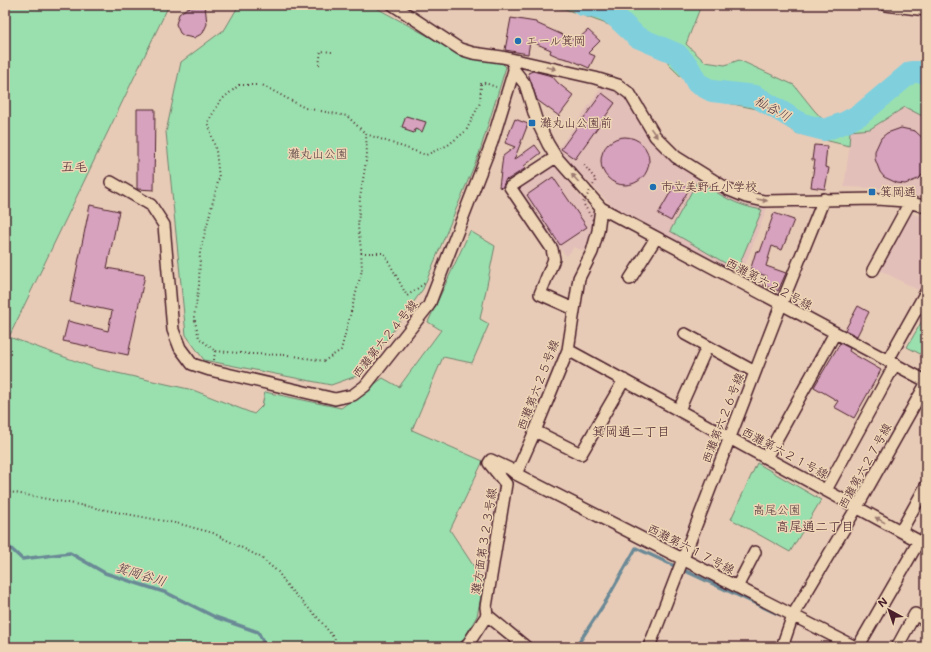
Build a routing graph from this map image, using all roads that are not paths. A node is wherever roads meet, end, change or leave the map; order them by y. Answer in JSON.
{"nodes":[{"id":1,"x":393,"y":5,"type":"edge"},
{"id":2,"x":886,"y":5,"type":"edge"},
{"id":3,"x":926,"y":10,"type":"edge"},
{"id":4,"x":513,"y":65,"type":"junction"},
{"id":5,"x":556,"y":157,"type":"junction"},
{"id":6,"x":111,"y":182,"type":"dead end"},
{"id":7,"x":824,"y":200,"type":"junction"},
{"id":8,"x":910,"y":202,"type":"junction"},
{"id":9,"x":926,"y":207,"type":"edge"},
{"id":10,"x":601,"y":208,"type":"junction"},
{"id":11,"x":656,"y":238,"type":"junction"},
{"id":12,"x":873,"y":270,"type":"dead end"},
{"id":13,"x":630,"y":279,"type":"dead end"},
{"id":14,"x":926,"y":292,"type":"edge"},
{"id":15,"x":781,"y":305,"type":"junction"},
{"id":16,"x":574,"y":309,"type":"junction"},
{"id":17,"x":835,"y":333,"type":"junction"},
{"id":18,"x":685,"y":334,"type":"dead end"},
{"id":19,"x":707,"y":347,"type":"junction"},
{"id":20,"x":568,"y":350,"type":"junction"},
{"id":21,"x":891,"y":362,"type":"junction"},
{"id":22,"x":755,"y":372,"type":"junction"},
{"id":23,"x":624,"y":380,"type":"junction"},
{"id":24,"x":926,"y":382,"type":"edge"},
{"id":25,"x":679,"y":410,"type":"junction"},
{"id":26,"x":535,"y":431,"type":"junction"},
{"id":27,"x":730,"y":438,"type":"junction"},
{"id":28,"x":766,"y":458,"type":"junction"},
{"id":29,"x":516,"y":474,"type":"junction"},
{"id":30,"x":926,"y":486,"type":"edge"},
{"id":31,"x":826,"y":490,"type":"junction"},
{"id":32,"x":857,"y":507,"type":"junction"},
{"id":33,"x":900,"y":531,"type":"junction"},
{"id":34,"x":922,"y":543,"type":"edge"},
{"id":35,"x":755,"y":552,"type":"dead end"},
{"id":36,"x":683,"y":559,"type":"junction"},
{"id":37,"x":737,"y":587,"type":"junction"},
{"id":38,"x":487,"y":615,"type":"junction"},
{"id":39,"x":793,"y":615,"type":"junction"},
{"id":40,"x":926,"y":621,"type":"edge"},
{"id":41,"x":466,"y":647,"type":"edge"},
{"id":42,"x":526,"y":647,"type":"edge"},
{"id":43,"x":649,"y":647,"type":"edge"},
{"id":44,"x":782,"y":647,"type":"edge"},
{"id":45,"x":855,"y":647,"type":"edge"},
{"id":46,"x":858,"y":647,"type":"edge"},
{"id":47,"x":897,"y":647,"type":"edge"}],
"edges":[{"from":1,"to":4,"type":"street"},
{"from":2,"to":3,"type":"street"},
{"from":4,"to":5,"type":"street"},
{"from":4,"to":6,"type":"street","name":"西灘第六２４号線"},
{"from":4,"to":7,"type":"street","one_way":true},
{"from":10,"to":5,"type":"street","one_way":true},
{"from":5,"to":16,"type":"street"},
{"from":7,"to":8,"type":"street"},
{"from":7,"to":15,"type":"street","name":"西灘第六２６号線"},
{"from":8,"to":9,"type":"street"},
{"from":8,"to":12,"type":"street"},
{"from":10,"to":11,"type":"street","name":"西灘第六２２号線"},
{"from":10,"to":16,"type":"street","name":"西灘第六２５号線"},
{"from":11,"to":13,"type":"street"},
{"from":11,"to":15,"type":"street","name":"西灘第六２２号線"},
{"from":14,"to":21,"type":"street"},
{"from":15,"to":17,"type":"street","name":"西灘第六２２号線"},
{"from":15,"to":22,"type":"street","name":"西灘第六２６号線"},
{"from":16,"to":20,"type":"street","name":"西灘第六２５号線"},
{"from":17,"to":21,"type":"street","name":"西灘第六２２号線"},
{"from":17,"to":28,"type":"street"},
{"from":18,"to":19,"type":"street"},
{"from":19,"to":22,"type":"street"},
{"from":19,"to":25,"type":"street"},
{"from":20,"to":23,"type":"street","name":"西灘第六２１号線"},
{"from":20,"to":26,"type":"street","name":"西灘第六２５号線"},
{"from":21,"to":24,"type":"street","name":"西灘第六２２号線"},
{"from":21,"to":31,"type":"street"},
{"from":22,"to":27,"type":"street","name":"西灘第六２６号線"},
{"from":23,"to":25,"type":"street","name":"西灘第六２１号線"},
{"from":23,"to":26,"type":"street"},
{"from":24,"to":32,"type":"street","name":"西灘第六２７号線"},
{"from":25,"to":27,"type":"street","name":"西灘第六２１号線"},
{"from":26,"to":29,"type":"street","name":"西灘第六２５号線"},
{"from":27,"to":28,"type":"street","name":"西灘第六２１号線"},
{"from":27,"to":36,"type":"street","name":"西灘第六２６号線"},
{"from":28,"to":31,"type":"street","name":"西灘第六２１号線"},
{"from":29,"to":36,"type":"street","name":"西灘第六１７号線"},
{"from":29,"to":38,"type":"street","name":"灘方面第３２３号線"},
{"from":30,"to":33,"type":"street"},
{"from":31,"to":32,"type":"street","name":"西灘第六２１号線"},
{"from":33,"to":32,"type":"street","name":"西灘第六２１号線","one_way":true},
{"from":32,"to":39,"type":"street","name":"西灘第六２７号線"},
{"from":33,"to":34,"type":"street","name":"西灘第六２１号線"},
{"from":34,"to":46,"type":"street"},
{"from":35,"to":37,"type":"street"},
{"from":36,"to":37,"type":"street","name":"西灘第六１７号線"},
{"from":36,"to":43,"type":"street","name":"西灘第六２６号線"},
{"from":37,"to":39,"type":"street","name":"西灘第六１７号線"},
{"from":38,"to":41,"type":"street"},
{"from":38,"to":42,"type":"street"},
{"from":39,"to":44,"type":"street","name":"西灘第六２７号線"},
{"from":39,"to":45,"type":"street","name":"西灘第六１７号線"},
{"from":40,"to":47,"type":"street"}]}
